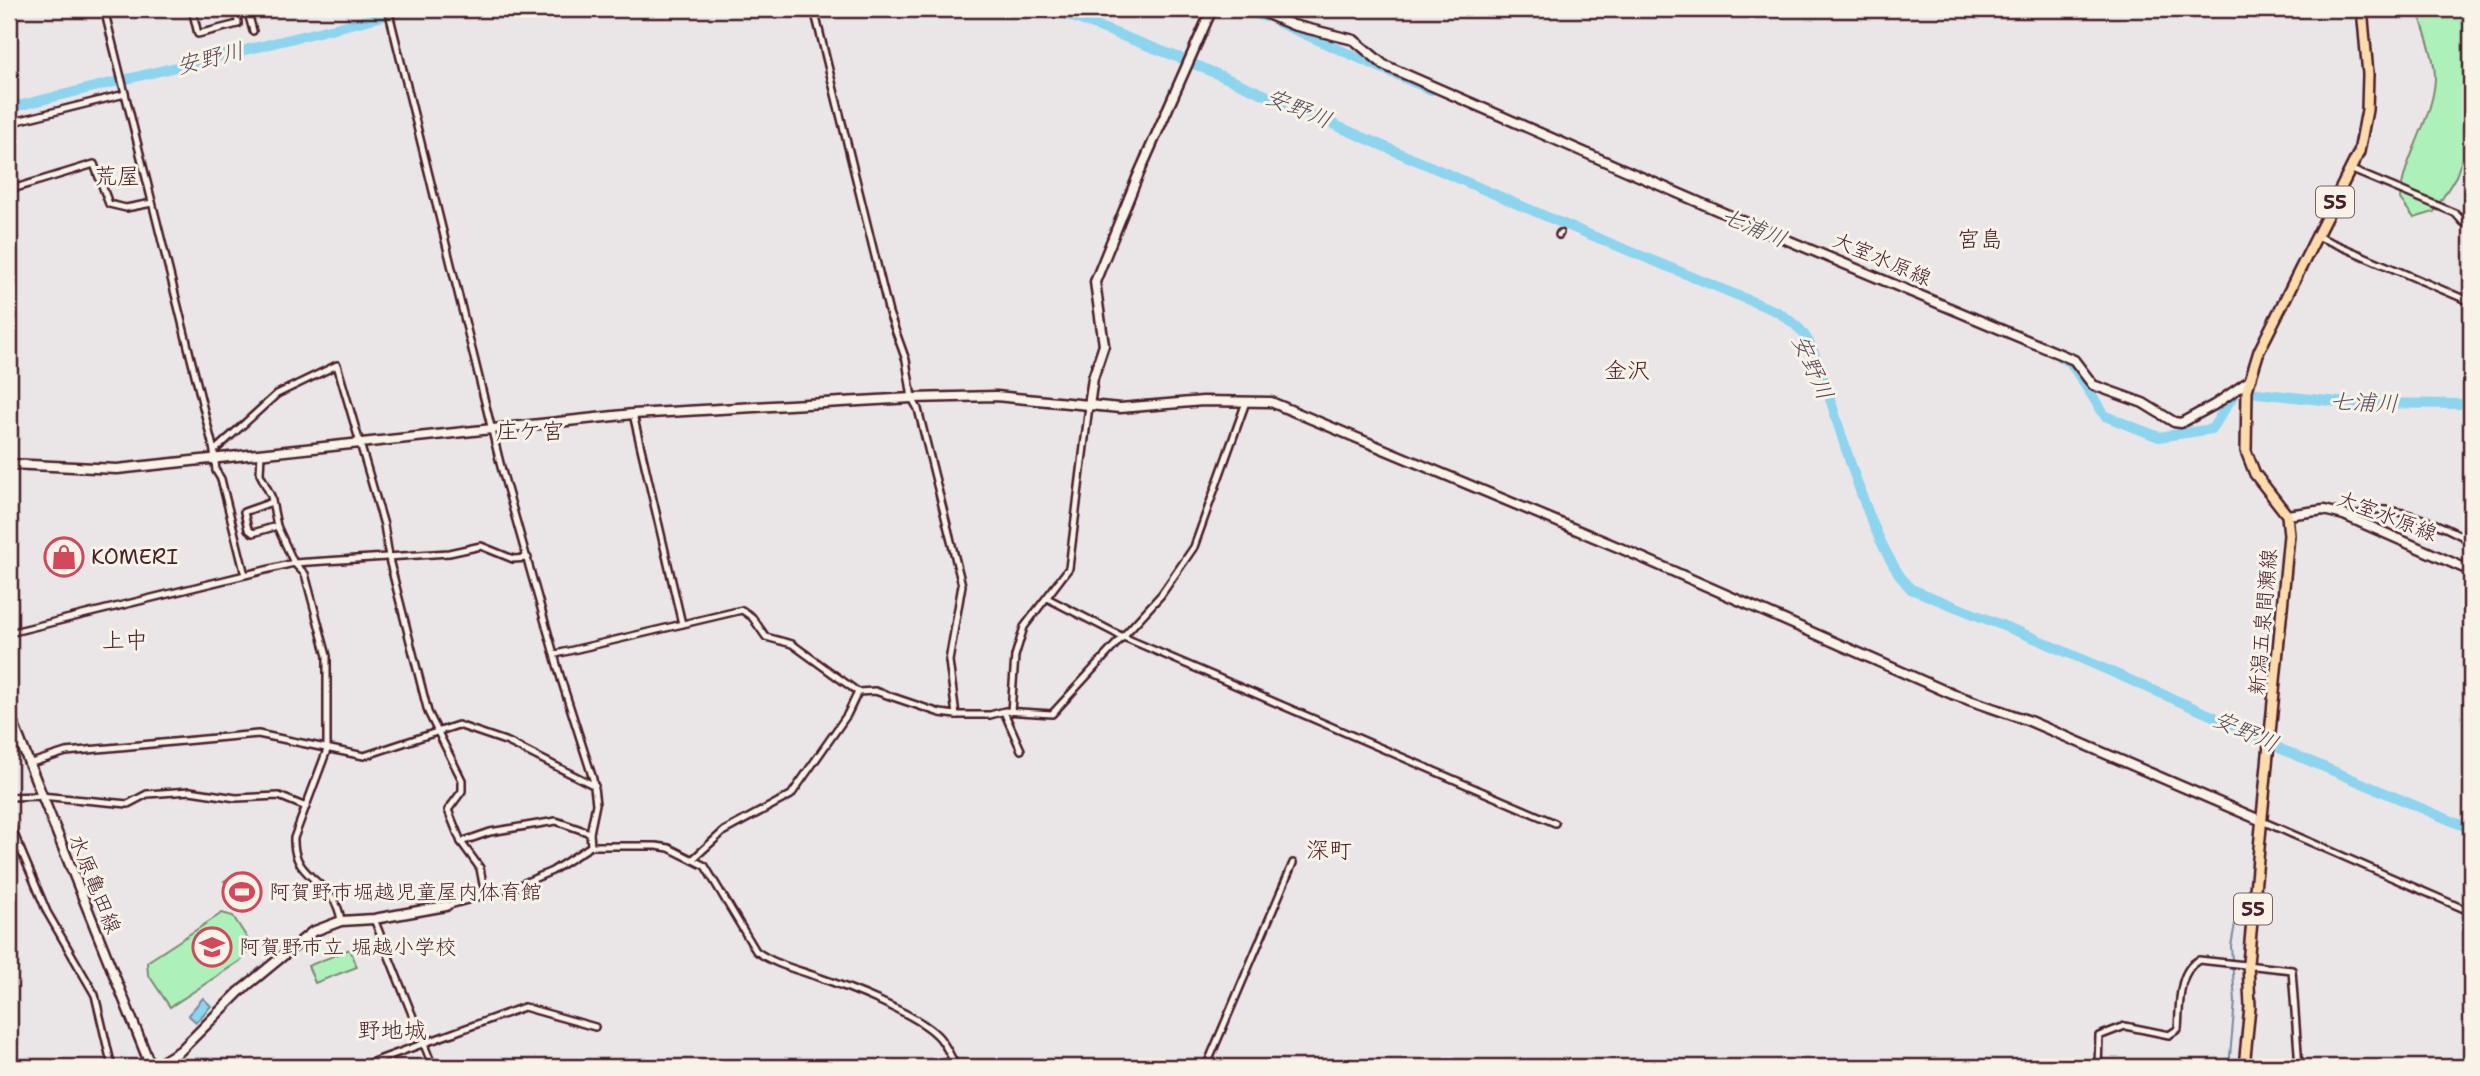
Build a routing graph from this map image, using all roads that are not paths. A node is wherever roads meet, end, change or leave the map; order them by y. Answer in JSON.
{"nodes":[{"id":1,"x":104,"y":9,"type":"edge"},
{"id":2,"x":192,"y":9,"type":"edge"},
{"id":3,"x":237,"y":9,"type":"edge"},
{"id":4,"x":247,"y":9,"type":"edge"},
{"id":5,"x":388,"y":9,"type":"edge"},
{"id":6,"x":814,"y":9,"type":"edge"},
{"id":7,"x":1212,"y":9,"type":"edge"},
{"id":8,"x":1255,"y":9,"type":"edge"},
{"id":9,"x":2362,"y":9,"type":"edge"},
{"id":10,"x":253,"y":31,"type":"dead end"},
{"id":11,"x":124,"y":93,"type":"junction"},
{"id":12,"x":9,"y":123,"type":"edge"},
{"id":13,"x":2352,"y":170,"type":"junction"},
{"id":14,"x":9,"y":190,"type":"edge"},
{"id":15,"x":152,"y":203,"type":"junction"},
{"id":16,"x":2471,"y":224,"type":"edge"},
{"id":17,"x":2319,"y":237,"type":"junction"},
{"id":18,"x":2471,"y":302,"type":"edge"},
{"id":19,"x":2249,"y":381,"type":"junction"},
{"id":20,"x":912,"y":398,"type":"junction"},
{"id":21,"x":1247,"y":399,"type":"junction"},
{"id":22,"x":1090,"y":406,"type":"junction"},
{"id":23,"x":633,"y":414,"type":"junction"},
{"id":24,"x":492,"y":429,"type":"junction"},
{"id":25,"x":360,"y":442,"type":"junction"},
{"id":26,"x":261,"y":453,"type":"junction"},
{"id":27,"x":215,"y":455,"type":"junction"},
{"id":28,"x":9,"y":464,"type":"edge"},
{"id":29,"x":272,"y":502,"type":"junction"},
{"id":30,"x":2287,"y":515,"type":"junction"},
{"id":31,"x":2353,"y":519,"type":"junction"},
{"id":32,"x":277,"y":526,"type":"junction"},
{"id":33,"x":2471,"y":542,"type":"edge"},
{"id":34,"x":391,"y":556,"type":"junction"},
{"id":35,"x":528,"y":558,"type":"junction"},
{"id":36,"x":294,"y":563,"type":"junction"},
{"id":37,"x":2471,"y":571,"type":"edge"},
{"id":38,"x":245,"y":575,"type":"junction"},
{"id":39,"x":1047,"y":598,"type":"junction"},
{"id":40,"x":682,"y":624,"type":"junction"},
{"id":41,"x":9,"y":633,"type":"edge"},
{"id":42,"x":1121,"y":636,"type":"junction"},
{"id":43,"x":555,"y":654,"type":"junction"},
{"id":44,"x":858,"y":692,"type":"junction"},
{"id":45,"x":1007,"y":712,"type":"junction"},
{"id":46,"x":9,"y":713,"type":"edge"},
{"id":47,"x":956,"y":715,"type":"junction"},
{"id":48,"x":438,"y":732,"type":"junction"},
{"id":49,"x":1021,"y":750,"type":"dead end"},
{"id":50,"x":327,"y":751,"type":"junction"},
{"id":51,"x":28,"y":764,"type":"junction"},
{"id":52,"x":595,"y":786,"type":"junction"},
{"id":53,"x":40,"y":796,"type":"junction"},
{"id":54,"x":9,"y":797,"type":"edge"},
{"id":55,"x":306,"y":807,"type":"junction"},
{"id":56,"x":2262,"y":821,"type":"junction"},
{"id":57,"x":9,"y":822,"type":"edge"},
{"id":58,"x":1555,"y":823,"type":"dead end"},
{"id":59,"x":590,"y":833,"type":"junction"},
{"id":60,"x":461,"y":842,"type":"junction"},
{"id":61,"x":591,"y":846,"type":"junction"},
{"id":62,"x":693,"y":859,"type":"junction"},
{"id":63,"x":1293,"y":863,"type":"dead end"},
{"id":64,"x":485,"y":895,"type":"junction"},
{"id":65,"x":446,"y":906,"type":"joint"},
{"id":66,"x":2471,"y":912,"type":"edge"},
{"id":67,"x":374,"y":919,"type":"junction"},
{"id":68,"x":341,"y":921,"type":"junction"},
{"id":69,"x":2248,"y":963,"type":"junction"},
{"id":70,"x":595,"y":1027,"type":"dead end"},
{"id":71,"x":424,"y":1041,"type":"junction"},
{"id":72,"x":112,"y":1067,"type":"edge"},
{"id":73,"x":152,"y":1067,"type":"edge"},
{"id":74,"x":359,"y":1067,"type":"edge"},
{"id":75,"x":433,"y":1067,"type":"edge"},
{"id":76,"x":956,"y":1067,"type":"edge"},
{"id":77,"x":1206,"y":1067,"type":"edge"},
{"id":78,"x":2098,"y":1067,"type":"edge"},
{"id":79,"x":2244,"y":1067,"type":"edge"},
{"id":80,"x":2299,"y":1067,"type":"edge"}],
"edges":[{"from":1,"to":11,"type":"street"},
{"from":2,"to":3,"type":"street"},
{"from":4,"to":10,"type":"street"},
{"from":5,"to":24,"type":"street"},
{"from":6,"to":20,"type":"street"},
{"from":7,"to":22,"type":"street"},
{"from":8,"to":19,"type":"street","name":"大室水原線"},
{"from":9,"to":13,"type":"main road","number":"55"},
{"from":11,"to":12,"type":"street"},
{"from":11,"to":15,"type":"street"},
{"from":13,"to":16,"type":"street"},
{"from":13,"to":17,"type":"main road","number":"55"},
{"from":14,"to":15,"type":"street"},
{"from":15,"to":27,"type":"street"},
{"from":17,"to":18,"type":"street"},
{"from":17,"to":19,"type":"main road","number":"55"},
{"from":19,"to":30,"type":"main road","number":"55"},
{"from":20,"to":22,"type":"street"},
{"from":20,"to":23,"type":"street"},
{"from":20,"to":47,"type":"street"},
{"from":21,"to":22,"type":"street"},
{"from":21,"to":42,"type":"street"},
{"from":21,"to":56,"type":"street"},
{"from":22,"to":39,"type":"street"},
{"from":23,"to":24,"type":"street"},
{"from":23,"to":40,"type":"street"},
{"from":24,"to":25,"type":"street"},
{"from":24,"to":35,"type":"street"},
{"from":25,"to":26,"type":"street"},
{"from":25,"to":27,"type":"street"},
{"from":25,"to":34,"type":"street"},
{"from":26,"to":27,"type":"street"},
{"from":26,"to":29,"type":"street"},
{"from":27,"to":28,"type":"street"},
{"from":27,"to":38,"type":"street"},
{"from":29,"to":32,"type":"street"},
{"from":29,"to":32,"type":"street"},
{"from":30,"to":31,"type":"street","name":"大室水原線"},
{"from":30,"to":56,"type":"main road","name":"新潟五泉間瀬線","number":"55"},
{"from":31,"to":33,"type":"street"},
{"from":31,"to":37,"type":"street","name":"大室水原線"},
{"from":32,"to":36,"type":"street"},
{"from":34,"to":35,"type":"street"},
{"from":34,"to":36,"type":"street"},
{"from":34,"to":48,"type":"street"},
{"from":35,"to":43,"type":"street"},
{"from":36,"to":38,"type":"street"},
{"from":36,"to":50,"type":"street"},
{"from":38,"to":41,"type":"street"},
{"from":39,"to":42,"type":"street"},
{"from":39,"to":45,"type":"street"},
{"from":40,"to":43,"type":"street"},
{"from":40,"to":44,"type":"street"},
{"from":42,"to":45,"type":"street"},
{"from":42,"to":58,"type":"street"},
{"from":43,"to":52,"type":"street"},
{"from":44,"to":47,"type":"street"},
{"from":44,"to":62,"type":"street"},
{"from":45,"to":47,"type":"street"},
{"from":45,"to":49,"type":"street"},
{"from":46,"to":51,"type":"street","name":"水原亀田線"},
{"from":48,"to":50,"type":"street"},
{"from":48,"to":52,"type":"street"},
{"from":48,"to":60,"type":"street"},
{"from":50,"to":51,"type":"street"},
{"from":50,"to":55,"type":"street"},
{"from":51,"to":53,"type":"street","name":"水原亀田線"},
{"from":52,"to":59,"type":"street"},
{"from":53,"to":54,"type":"street"},
{"from":53,"to":55,"type":"street"},
{"from":53,"to":73,"type":"street","name":"水原亀田線"},
{"from":55,"to":68,"type":"street"},
{"from":56,"to":66,"type":"street"},
{"from":56,"to":69,"type":"main road","name":"新潟五泉間瀬線","number":"55"},
{"from":57,"to":72,"type":"street"},
{"from":59,"to":60,"type":"street"},
{"from":59,"to":61,"type":"street"},
{"from":60,"to":64,"type":"street"},
{"from":61,"to":62,"type":"street"},
{"from":61,"to":64,"type":"street"},
{"from":62,"to":76,"type":"street"},
{"from":63,"to":77,"type":"street"},
{"from":64,"to":65,"type":"street"},
{"from":65,"to":67,"type":"street"},
{"from":67,"to":68,"type":"street"},
{"from":67,"to":71,"type":"street"},
{"from":68,"to":73,"type":"street"},
{"from":69,"to":78,"type":"street"},
{"from":69,"to":79,"type":"main road","name":"新潟五泉間瀬線","number":"55"},
{"from":69,"to":80,"type":"street"},
{"from":70,"to":71,"type":"street"},
{"from":71,"to":74,"type":"street"},
{"from":71,"to":75,"type":"street"}]}
